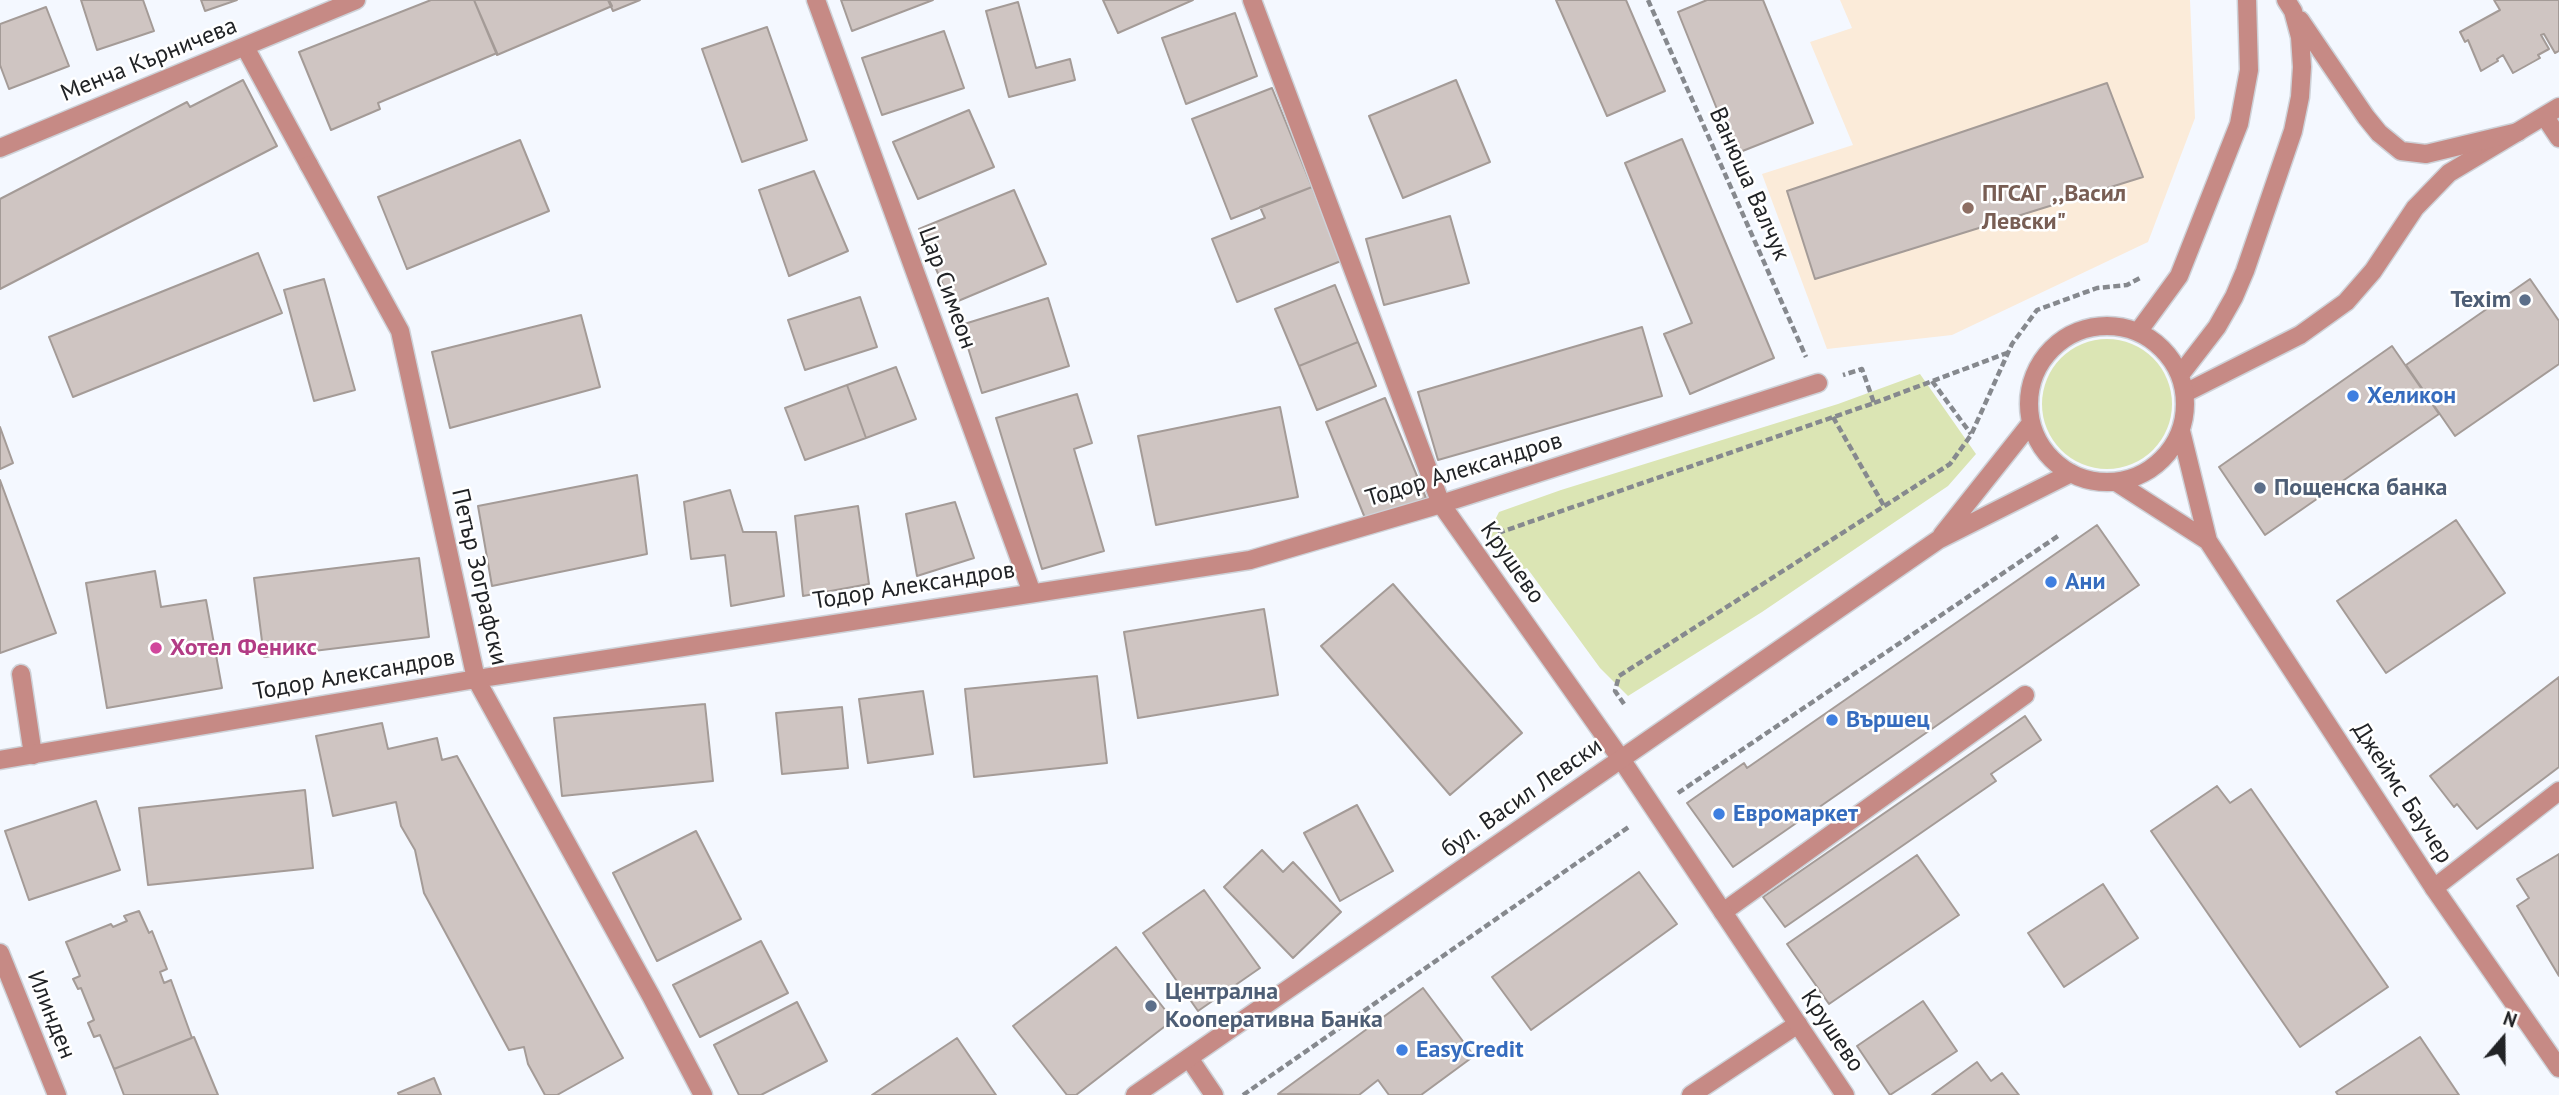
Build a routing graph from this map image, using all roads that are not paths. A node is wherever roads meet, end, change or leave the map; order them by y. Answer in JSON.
{"nodes":[{"id":1,"x":356,"y":0,"type":"edge"},
{"id":2,"x":816,"y":0,"type":"edge"},
{"id":3,"x":1252,"y":0,"type":"edge"},
{"id":4,"x":2247,"y":0,"type":"edge"},
{"id":5,"x":2290,"y":5,"type":"edge"},
{"id":6,"x":245,"y":47,"type":"junction"},
{"id":7,"x":2552,"y":112,"type":"edge"},
{"id":8,"x":2518,"y":132,"type":"junction"},
{"id":9,"x":2559,"y":138,"type":"edge"},
{"id":10,"x":0,"y":148,"type":"edge"},
{"id":11,"x":2138,"y":332,"type":"junction"},
{"id":12,"x":2180,"y":375,"type":"junction"},
{"id":13,"x":1818,"y":383,"type":"road end"},
{"id":14,"x":2185,"y":393,"type":"junction"},
{"id":15,"x":2031,"y":423,"type":"junction"},
{"id":16,"x":2181,"y":431,"type":"junction"},
{"id":17,"x":2071,"y":473,"type":"junction"},
{"id":18,"x":2116,"y":482,"type":"junction"},
{"id":19,"x":1441,"y":504,"type":"junction"},
{"id":20,"x":1938,"y":540,"type":"junction"},
{"id":21,"x":2208,"y":541,"type":"junction"},
{"id":22,"x":1032,"y":593,"type":"junction"},
{"id":23,"x":21,"y":674,"type":"dead end"},
{"id":24,"x":476,"y":679,"type":"junction"},
{"id":25,"x":2025,"y":695,"type":"dead end"},
{"id":26,"x":33,"y":755,"type":"junction"},
{"id":27,"x":1621,"y":759,"type":"junction"},
{"id":28,"x":0,"y":760,"type":"edge"},
{"id":29,"x":2559,"y":791,"type":"edge"},
{"id":30,"x":2434,"y":888,"type":"junction"},
{"id":31,"x":1723,"y":912,"type":"junction"},
{"id":32,"x":0,"y":953,"type":"edge"},
{"id":33,"x":1798,"y":1024,"type":"junction"},
{"id":34,"x":1189,"y":1058,"type":"junction"},
{"id":35,"x":2559,"y":1068,"type":"edge"},
{"id":36,"x":57,"y":1095,"type":"edge"},
{"id":37,"x":703,"y":1095,"type":"edge"},
{"id":38,"x":1135,"y":1095,"type":"edge"},
{"id":39,"x":1214,"y":1095,"type":"edge"},
{"id":40,"x":1691,"y":1095,"type":"edge"},
{"id":41,"x":1846,"y":1095,"type":"edge"}],
"edges":[{"from":1,"to":6,"type":"street","name":"Менча Кърничева"},
{"from":2,"to":22,"type":"street","name":"Цар Симеон"},
{"from":3,"to":19,"type":"street","name":"Крушево"},
{"from":4,"to":11,"type":"street"},
{"from":5,"to":8,"type":"street"},
{"from":5,"to":12,"type":"street"},
{"from":6,"to":10,"type":"street","name":"Менча Кърничева"},
{"from":6,"to":24,"type":"street","name":"Петър Зографски"},
{"from":7,"to":8,"type":"street"},
{"from":7,"to":9,"type":"street"},
{"from":8,"to":14,"type":"street"},
{"from":11,"to":12,"type":"street"},
{"from":11,"to":15,"type":"street"},
{"from":12,"to":14,"type":"street"},
{"from":13,"to":19,"type":"street","name":"Тодор Александров"},
{"from":14,"to":16,"type":"street"},
{"from":15,"to":17,"type":"street"},
{"from":15,"to":20,"type":"street","name":"бул. Васил Левски"},
{"from":16,"to":18,"type":"street"},
{"from":16,"to":21,"type":"street"},
{"from":17,"to":18,"type":"street"},
{"from":17,"to":20,"type":"street","name":"бул. Васил Левски"},
{"from":18,"to":21,"type":"street"},
{"from":19,"to":22,"type":"street","name":"Тодор Александров"},
{"from":19,"to":27,"type":"street","name":"Крушево"},
{"from":20,"to":27,"type":"street","name":"бул. Васил Левски"},
{"from":21,"to":30,"type":"street","name":"Джеймс Баучер"},
{"from":22,"to":24,"type":"street","name":"Тодор Александров"},
{"from":23,"to":26,"type":"street"},
{"from":24,"to":26,"type":"street","name":"Тодор Александров"},
{"from":24,"to":37,"type":"street","name":"Петър Зографски"},
{"from":25,"to":31,"type":"street"},
{"from":26,"to":28,"type":"street","name":"Тодор Александров"},
{"from":27,"to":31,"type":"street","name":"Крушево"},
{"from":27,"to":34,"type":"street","name":"бул. Васил Левски"},
{"from":29,"to":30,"type":"street"},
{"from":30,"to":35,"type":"street","name":"Джеймс Баучер"},
{"from":31,"to":33,"type":"street","name":"Крушево"},
{"from":32,"to":36,"type":"street","name":"Илинден"},
{"from":33,"to":40,"type":"street"},
{"from":33,"to":41,"type":"street","name":"Крушево"},
{"from":34,"to":38,"type":"street","name":"бул. Васил Левски"},
{"from":34,"to":39,"type":"street"}]}
